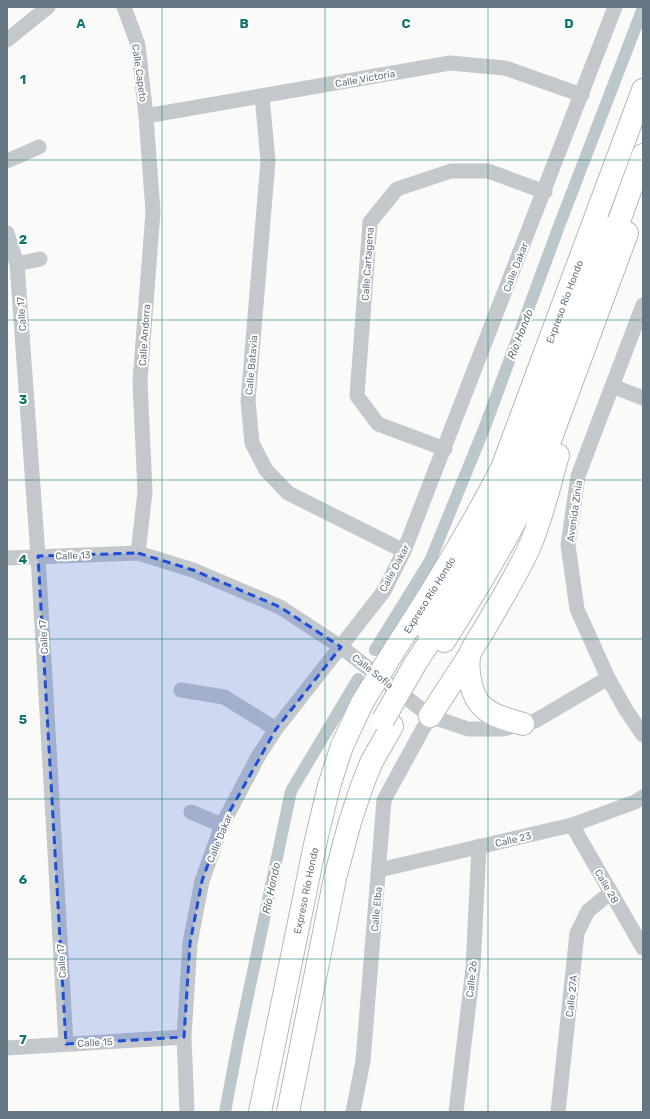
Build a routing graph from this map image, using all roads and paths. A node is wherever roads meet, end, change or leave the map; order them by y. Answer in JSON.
{"nodes":[{"id":1,"x":48,"y":7,"type":"edge"},
{"id":2,"x":124,"y":7,"type":"edge"},
{"id":3,"x":615,"y":7,"type":"edge"},
{"id":4,"x":7,"y":40,"type":"edge"},
{"id":5,"x":643,"y":90,"type":"edge"},
{"id":6,"x":582,"y":95,"type":"junction"},
{"id":7,"x":262,"y":96,"type":"junction"},
{"id":8,"x":146,"y":116,"type":"junction"},
{"id":9,"x":643,"y":131,"type":"edge"},
{"id":10,"x":39,"y":147,"type":"dead end"},
{"id":11,"x":643,"y":155,"type":"edge"},
{"id":12,"x":7,"y":161,"type":"edge"},
{"id":13,"x":643,"y":190,"type":"edge"},
{"id":14,"x":545,"y":192,"type":"junction"},
{"id":15,"x":7,"y":233,"type":"edge"},
{"id":16,"x":40,"y":259,"type":"dead end"},
{"id":17,"x":17,"y":264,"type":"junction"},
{"id":18,"x":643,"y":305,"type":"edge"},
{"id":19,"x":612,"y":386,"type":"junction"},
{"id":20,"x":567,"y":393,"type":"junction"},
{"id":21,"x":643,"y":398,"type":"edge"},
{"id":22,"x":445,"y":449,"type":"junction"},
{"id":23,"x":404,"y":551,"type":"junction"},
{"id":24,"x":138,"y":553,"type":"junction"},
{"id":25,"x":38,"y":556,"type":"junction"},
{"id":26,"x":7,"y":558,"type":"edge"},
{"id":27,"x":341,"y":647,"type":"junction"},
{"id":28,"x":469,"y":656,"type":"junction"},
{"id":29,"x":410,"y":661,"type":"junction"},
{"id":30,"x":608,"y":678,"type":"junction"},
{"id":31,"x":181,"y":690,"type":"dead end"},
{"id":32,"x":377,"y":715,"type":"junction"},
{"id":33,"x":430,"y":716,"type":"junction"},
{"id":34,"x":523,"y":724,"type":"junction"},
{"id":35,"x":276,"y":728,"type":"junction"},
{"id":36,"x":643,"y":735,"type":"edge"},
{"id":37,"x":643,"y":797,"type":"edge"},
{"id":38,"x":191,"y":812,"type":"dead end"},
{"id":39,"x":222,"y":825,"type":"junction"},
{"id":40,"x":572,"y":825,"type":"junction"},
{"id":41,"x":480,"y":846,"type":"junction"},
{"id":42,"x":379,"y":870,"type":"junction"},
{"id":43,"x":611,"y":892,"type":"junction"},
{"id":44,"x":643,"y":948,"type":"edge"},
{"id":45,"x":184,"y":1037,"type":"junction"},
{"id":46,"x":66,"y":1044,"type":"junction"},
{"id":47,"x":7,"y":1048,"type":"edge"},
{"id":48,"x":188,"y":1112,"type":"edge"},
{"id":49,"x":260,"y":1112,"type":"edge"},
{"id":50,"x":288,"y":1112,"type":"edge"},
{"id":51,"x":353,"y":1112,"type":"edge"},
{"id":52,"x":456,"y":1112,"type":"edge"},
{"id":53,"x":558,"y":1112,"type":"edge"}],
"edges":[{"from":1,"to":4,"type":"street"},
{"from":2,"to":8,"type":"street","name":"Calle Capeto"},
{"from":3,"to":6,"type":"street","name":"Calle Dakar"},
{"from":5,"to":29,"type":"highway","name":"Expreso Río Hondo"},
{"from":6,"to":7,"type":"street","name":"Calle Victoria"},
{"from":6,"to":14,"type":"street","name":"Calle Dakar"},
{"from":7,"to":8,"type":"street","name":"Calle Victoria"},
{"from":7,"to":23,"type":"street","name":"Calle Batavia"},
{"from":8,"to":24,"type":"street","name":"Calle Andorra"},
{"from":9,"to":29,"type":"highway"},
{"from":10,"to":12,"type":"street"},
{"from":11,"to":29,"type":"highway"},
{"from":13,"to":20,"type":"highway","name":"Expreso Río Hondo"},
{"from":14,"to":22,"type":"street","name":"Calle Dakar"},
{"from":14,"to":22,"type":"street","name":"Calle Cartagena"},
{"from":15,"to":17,"type":"street","name":"Calle 17"},
{"from":16,"to":17,"type":"street"},
{"from":17,"to":25,"type":"street","name":"Calle 17"},
{"from":18,"to":19,"type":"street","name":"Avenida Zinia"},
{"from":19,"to":21,"type":"street"},
{"from":19,"to":30,"type":"street","name":"Avenida Zinia"},
{"from":20,"to":28,"type":"highway"},
{"from":20,"to":29,"type":"highway","name":"Expreso Río Hondo"},
{"from":22,"to":23,"type":"street","name":"Calle Dakar"},
{"from":23,"to":27,"type":"street","name":"Calle Dakar"},
{"from":24,"to":25,"type":"street","name":"Calle 13"},
{"from":24,"to":27,"type":"street","name":"Calle Sofía"},
{"from":25,"to":26,"type":"street","name":"Calle 13"},
{"from":25,"to":46,"type":"street","name":"Calle 17"},
{"from":27,"to":33,"type":"street","name":"Calle Sofía"},
{"from":27,"to":35,"type":"street","name":"Calle Dakar"},
{"from":28,"to":33,"type":"highway"},
{"from":28,"to":34,"type":"highway"},
{"from":29,"to":32,"type":"highway","name":"Expreso Río Hondo","bridge":true},
{"from":29,"to":32,"type":"highway","name":"Expreso Río Hondo"},
{"from":30,"to":34,"type":"street","name":"Calle Sofía"},
{"from":30,"to":36,"type":"street","name":"Avenida Zinia"},
{"from":31,"to":35,"type":"street"},
{"from":32,"to":49,"type":"highway","name":"Expreso Río Hondo"},
{"from":32,"to":50,"type":"highway","name":"Expreso Río Hondo"},
{"from":33,"to":34,"type":"street","name":"Calle Sofía"},
{"from":33,"to":42,"type":"street","name":"Calle Elba"},
{"from":35,"to":39,"type":"street","name":"Calle Dakar"},
{"from":37,"to":40,"type":"street","name":"Calle 23"},
{"from":38,"to":39,"type":"street"},
{"from":39,"to":45,"type":"street","name":"Calle Dakar"},
{"from":40,"to":41,"type":"street","name":"Calle 23"},
{"from":40,"to":43,"type":"street","name":"Calle 28"},
{"from":41,"to":42,"type":"street","name":"Calle 23"},
{"from":41,"to":52,"type":"street","name":"Calle 26"},
{"from":42,"to":51,"type":"street","name":"Calle Elba"},
{"from":43,"to":44,"type":"street","name":"Calle 28"},
{"from":43,"to":53,"type":"street","name":"Calle 27A"},
{"from":45,"to":46,"type":"street","name":"Calle 15"},
{"from":45,"to":48,"type":"street","name":"Calle Dakar"},
{"from":46,"to":47,"type":"street","name":"Calle 15"}]}
